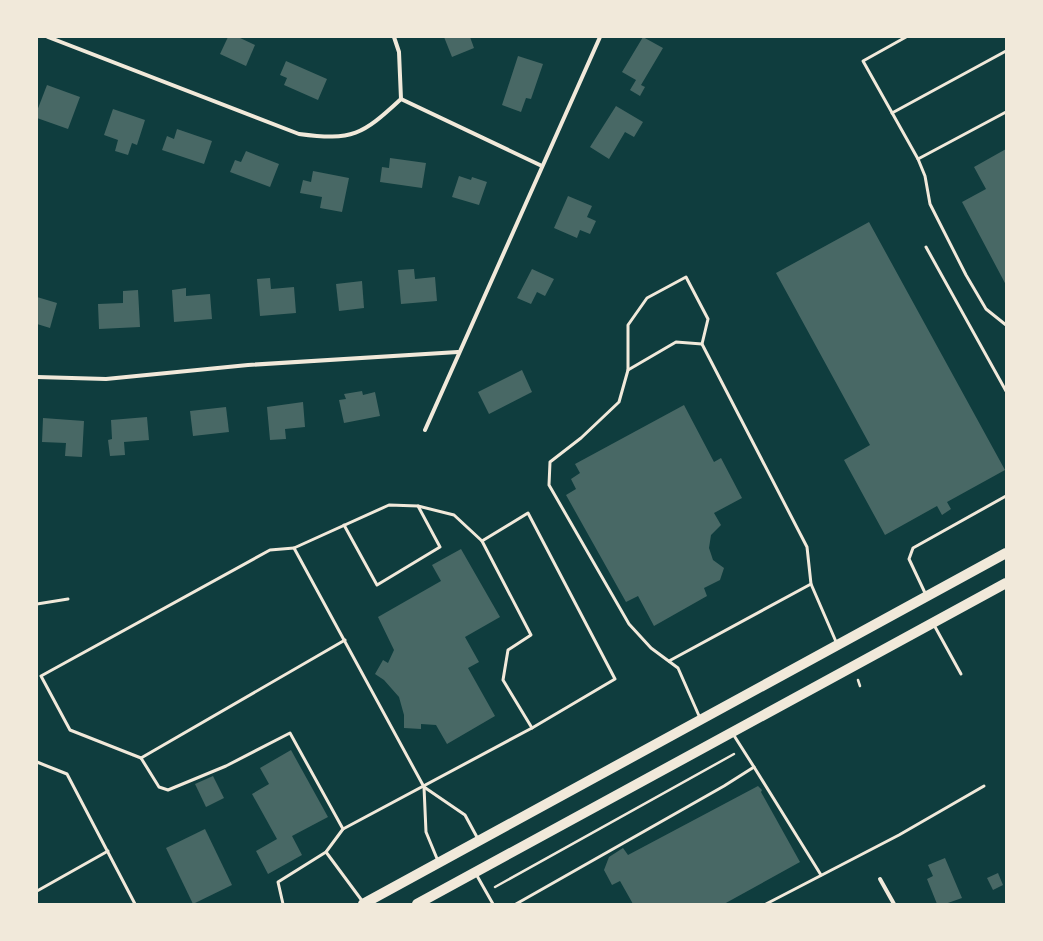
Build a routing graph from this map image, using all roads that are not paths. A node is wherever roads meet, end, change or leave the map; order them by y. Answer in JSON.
{"nodes":[{"id":1,"x":48,"y":37,"type":"edge"},
{"id":2,"x":394,"y":37,"type":"edge"},
{"id":3,"x":600,"y":37,"type":"edge"},
{"id":4,"x":906,"y":37,"type":"edge"},
{"id":5,"x":1006,"y":51,"type":"edge"},
{"id":6,"x":401,"y":99,"type":"junction"},
{"id":7,"x":1006,"y":112,"type":"edge"},
{"id":8,"x":892,"y":113,"type":"junction"},
{"id":9,"x":918,"y":159,"type":"junction"},
{"id":10,"x":542,"y":166,"type":"junction"},
{"id":11,"x":926,"y":247,"type":"dead end"},
{"id":12,"x":1006,"y":325,"type":"edge"},
{"id":13,"x":702,"y":344,"type":"junction"},
{"id":14,"x":458,"y":352,"type":"junction"},
{"id":15,"x":628,"y":370,"type":"junction"},
{"id":16,"x":37,"y":377,"type":"edge"},
{"id":17,"x":1006,"y":391,"type":"edge"},
{"id":18,"x":425,"y":430,"type":"dead end"},
{"id":19,"x":1006,"y":496,"type":"edge"},
{"id":20,"x":418,"y":506,"type":"junction"},
{"id":21,"x":344,"y":525,"type":"junction"},
{"id":22,"x":482,"y":541,"type":"junction"},
{"id":23,"x":294,"y":548,"type":"junction"},
{"id":24,"x":1006,"y":553,"type":"edge"},
{"id":25,"x":1006,"y":583,"type":"edge"},
{"id":26,"x":810,"y":584,"type":"junction"},
{"id":27,"x":927,"y":596,"type":"junction"},
{"id":28,"x":68,"y":599,"type":"dead end"},
{"id":29,"x":37,"y":604,"type":"edge"},
{"id":30,"x":933,"y":623,"type":"junction"},
{"id":31,"x":345,"y":640,"type":"junction"},
{"id":32,"x":838,"y":645,"type":"junction"},
{"id":33,"x":669,"y":661,"type":"junction"},
{"id":34,"x":961,"y":674,"type":"dead end"},
{"id":35,"x":700,"y":720,"type":"junction"},
{"id":36,"x":532,"y":728,"type":"junction"},
{"id":37,"x":732,"y":733,"type":"junction"},
{"id":38,"x":141,"y":758,"type":"junction"},
{"id":39,"x":37,"y":762,"type":"edge"},
{"id":40,"x":754,"y":767,"type":"junction"},
{"id":41,"x":984,"y":786,"type":"dead end"},
{"id":42,"x":424,"y":787,"type":"junction"},
{"id":43,"x":343,"y":830,"type":"junction"},
{"id":44,"x":479,"y":841,"type":"junction"},
{"id":45,"x":108,"y":851,"type":"junction"},
{"id":46,"x":326,"y":852,"type":"junction"},
{"id":47,"x":438,"y":863,"type":"junction"},
{"id":48,"x":475,"y":872,"type":"junction"},
{"id":49,"x":821,"y":875,"type":"junction"},
{"id":50,"x":880,"y":879,"type":"dead end"},
{"id":51,"x":37,"y":891,"type":"edge"},
{"id":52,"x":135,"y":904,"type":"edge"},
{"id":53,"x":283,"y":904,"type":"edge"},
{"id":54,"x":364,"y":904,"type":"edge"},
{"id":55,"x":418,"y":904,"type":"edge"},
{"id":56,"x":493,"y":904,"type":"edge"},
{"id":57,"x":516,"y":904,"type":"edge"},
{"id":58,"x":766,"y":904,"type":"edge"},
{"id":59,"x":894,"y":904,"type":"edge"}],
"edges":[{"from":1,"to":6,"type":"street"},
{"from":2,"to":6,"type":"street"},
{"from":3,"to":10,"type":"street"},
{"from":4,"to":8,"type":"lane"},
{"from":5,"to":8,"type":"lane"},
{"from":6,"to":10,"type":"street"},
{"from":7,"to":9,"type":"lane"},
{"from":8,"to":9,"type":"lane"},
{"from":9,"to":12,"type":"lane"},
{"from":10,"to":14,"type":"street"},
{"from":11,"to":17,"type":"lane"},
{"from":13,"to":15,"type":"lane"},
{"from":13,"to":15,"type":"lane"},
{"from":13,"to":26,"type":"lane"},
{"from":14,"to":16,"type":"street"},
{"from":14,"to":18,"type":"street"},
{"from":15,"to":33,"type":"lane"},
{"from":19,"to":27,"type":"lane"},
{"from":20,"to":21,"type":"lane"},
{"from":20,"to":21,"type":"lane"},
{"from":20,"to":22,"type":"lane"},
{"from":21,"to":23,"type":"lane"},
{"from":22,"to":36,"type":"lane"},
{"from":22,"to":36,"type":"lane"},
{"from":23,"to":31,"type":"lane"},
{"from":23,"to":38,"type":"lane"},
{"from":24,"to":27,"type":"main road"},
{"from":25,"to":30,"type":"main road"},
{"from":26,"to":32,"type":"lane"},
{"from":26,"to":33,"type":"lane"},
{"from":27,"to":32,"type":"main road"},
{"from":28,"to":29,"type":"lane"},
{"from":30,"to":34,"type":"lane"},
{"from":30,"to":37,"type":"main road"},
{"from":31,"to":38,"type":"lane"},
{"from":31,"to":42,"type":"lane"},
{"from":32,"to":35,"type":"main road"},
{"from":33,"to":35,"type":"lane"},
{"from":35,"to":44,"type":"main road"},
{"from":36,"to":42,"type":"lane"},
{"from":37,"to":40,"type":"lane"},
{"from":37,"to":48,"type":"main road"},
{"from":38,"to":43,"type":"lane"},
{"from":39,"to":45,"type":"lane"},
{"from":40,"to":49,"type":"lane"},
{"from":40,"to":57,"type":"lane"},
{"from":41,"to":49,"type":"lane"},
{"from":42,"to":43,"type":"lane"},
{"from":42,"to":44,"type":"lane"},
{"from":42,"to":47,"type":"lane"},
{"from":43,"to":46,"type":"lane"},
{"from":44,"to":47,"type":"main road"},
{"from":45,"to":51,"type":"lane"},
{"from":45,"to":52,"type":"lane"},
{"from":46,"to":53,"type":"lane"},
{"from":46,"to":54,"type":"lane"},
{"from":47,"to":54,"type":"main road"},
{"from":48,"to":55,"type":"main road"},
{"from":48,"to":56,"type":"lane"},
{"from":49,"to":58,"type":"lane"},
{"from":50,"to":59,"type":"street"}]}
